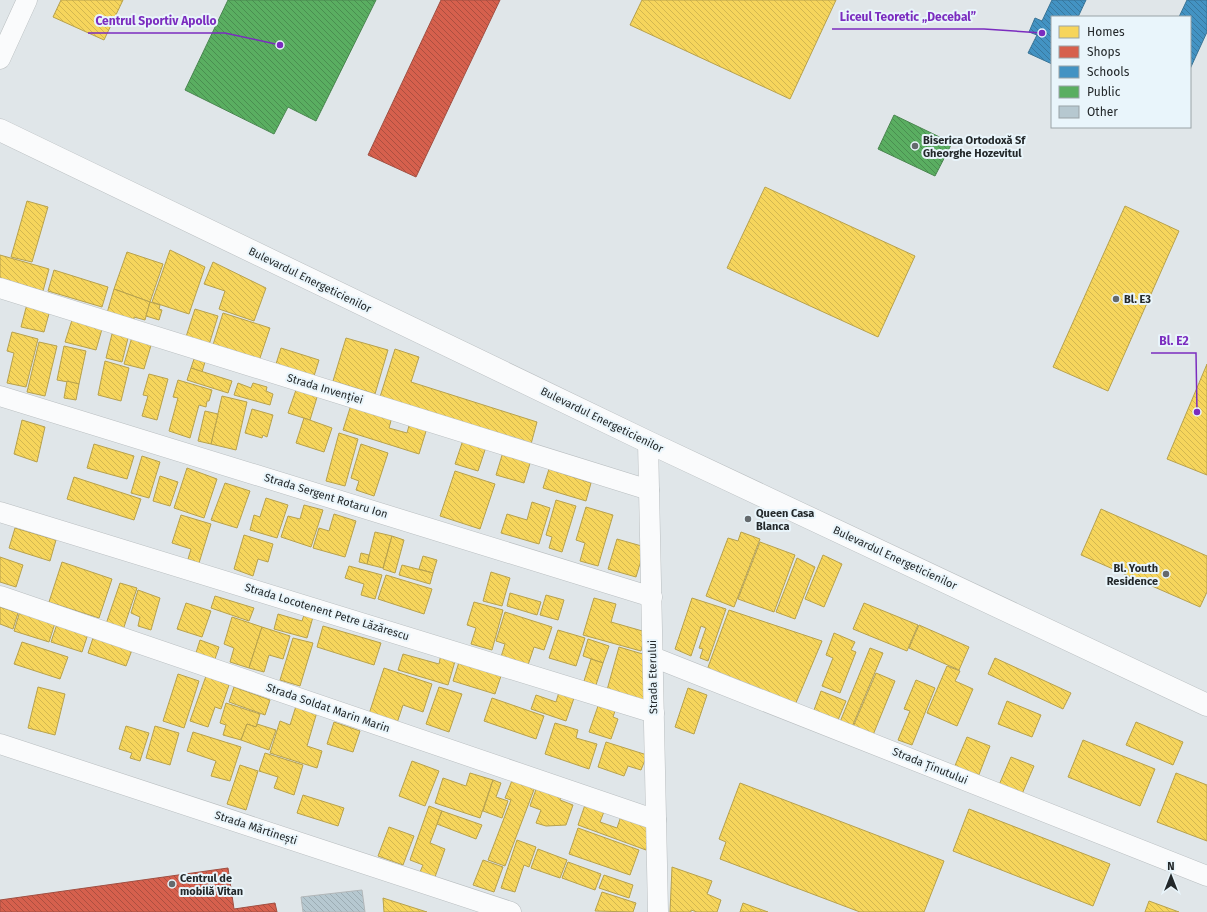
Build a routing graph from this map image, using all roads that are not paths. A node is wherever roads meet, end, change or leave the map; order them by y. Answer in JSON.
{"nodes":[{"id":1,"x":27,"y":0,"type":"edge"},
{"id":2,"x":0,"y":59,"type":"edge"},
{"id":3,"x":0,"y":130,"type":"edge"},
{"id":4,"x":0,"y":288,"type":"edge"},
{"id":5,"x":0,"y":396,"type":"edge"},
{"id":6,"x":648,"y":442,"type":"junction"},
{"id":7,"x":649,"y":490,"type":"junction"},
{"id":8,"x":0,"y":512,"type":"edge"},
{"id":9,"x":0,"y":596,"type":"edge"},
{"id":10,"x":652,"y":597,"type":"junction"},
{"id":11,"x":653,"y":657,"type":"junction"},
{"id":12,"x":1207,"y":705,"type":"edge"},
{"id":13,"x":654,"y":713,"type":"junction"},
{"id":14,"x":0,"y":744,"type":"edge"},
{"id":15,"x":656,"y":820,"type":"junction"},
{"id":16,"x":1207,"y":876,"type":"edge"},
{"id":17,"x":511,"y":912,"type":"edge"},
{"id":18,"x":658,"y":912,"type":"edge"}],
"edges":[{"from":1,"to":2,"type":"street"},
{"from":3,"to":6,"type":"street","name":"Bulevardul Energeticienilor"},
{"from":4,"to":7,"type":"street","name":"Strada Invenției"},
{"from":5,"to":10,"type":"street","name":"Strada Sergent Rotaru Ion"},
{"from":6,"to":7,"type":"street","name":"Strada Eterului"},
{"from":6,"to":12,"type":"street","name":"Bulevardul Energeticienilor"},
{"from":7,"to":10,"type":"street","name":"Strada Eterului"},
{"from":8,"to":13,"type":"street","name":"Strada Locotenent Petre Lăzărescu"},
{"from":9,"to":15,"type":"street","name":"Strada Soldat Marin Marin"},
{"from":10,"to":11,"type":"street","name":"Strada Eterului"},
{"from":11,"to":13,"type":"street","name":"Strada Eterului"},
{"from":11,"to":16,"type":"street","name":"Strada Ținutului"},
{"from":13,"to":15,"type":"street","name":"Strada Eterului"},
{"from":14,"to":17,"type":"street","name":"Strada Mărtinești"},
{"from":15,"to":18,"type":"street","name":"Strada Eterului"}]}
